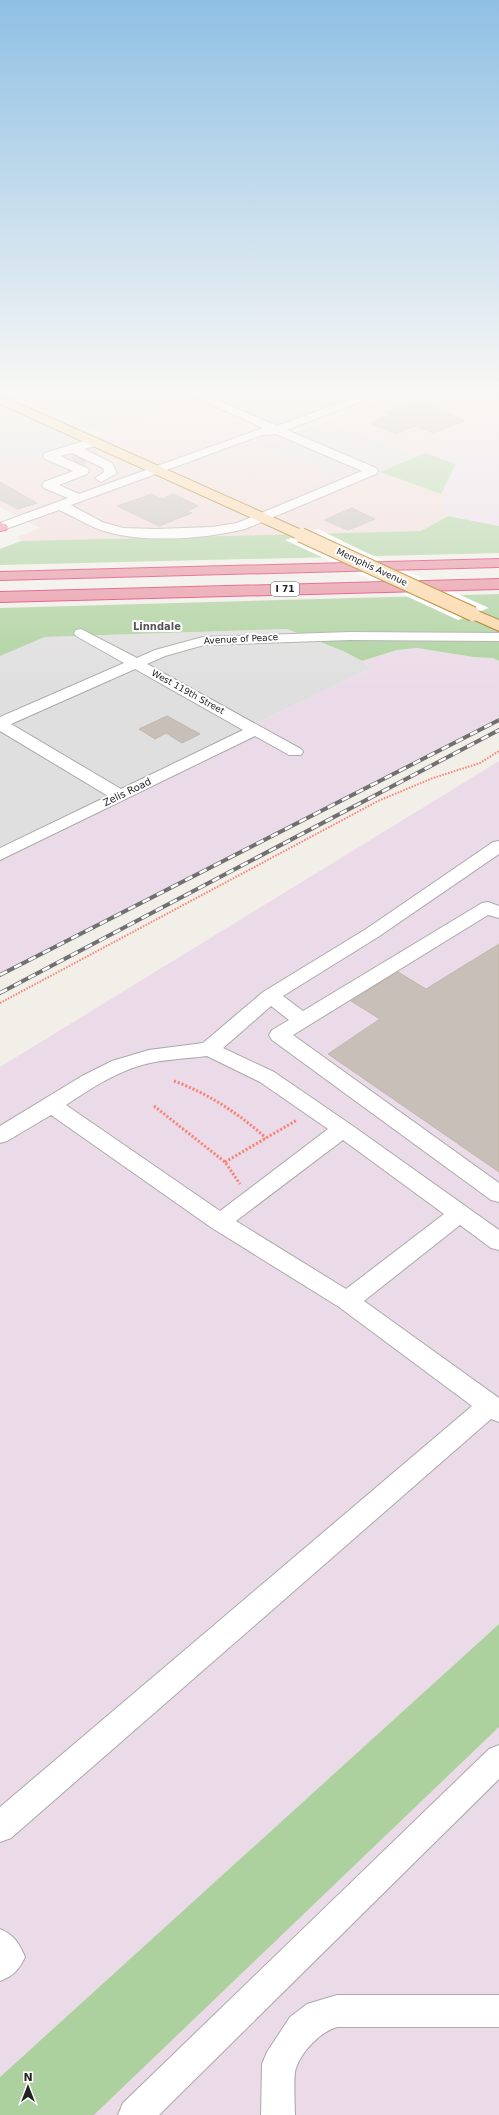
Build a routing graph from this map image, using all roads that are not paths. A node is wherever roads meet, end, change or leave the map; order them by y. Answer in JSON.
{"nodes":[{"id":1,"x":64,"y":492,"type":"edge"},
{"id":2,"x":96,"y":492,"type":"edge"},
{"id":3,"x":125,"y":492,"type":"edge"},
{"id":4,"x":207,"y":492,"type":"edge"},
{"id":5,"x":322,"y":492,"type":"edge"},
{"id":6,"x":79,"y":498,"type":"junction"},
{"id":7,"x":60,"y":505,"type":"junction"},
{"id":8,"x":73,"y":511,"type":"junction"},
{"id":9,"x":262,"y":517,"type":"junction"},
{"id":10,"x":0,"y":530,"type":"edge"},
{"id":11,"x":499,"y":563,"type":"edge"},
{"id":12,"x":0,"y":571,"type":"edge"},
{"id":13,"x":90,"y":573,"type":"junction"},
{"id":14,"x":0,"y":576,"type":"edge"},
{"id":15,"x":499,"y":584,"type":"edge"},
{"id":16,"x":0,"y":598,"type":"edge"},
{"id":17,"x":499,"y":626,"type":"edge"},
{"id":18,"x":81,"y":633,"type":"dead end"},
{"id":19,"x":499,"y":637,"type":"edge"},
{"id":20,"x":136,"y":663,"type":"junction"},
{"id":21,"x":0,"y":724,"type":"edge"},
{"id":22,"x":255,"y":730,"type":"junction"},
{"id":23,"x":295,"y":752,"type":"dead end"},
{"id":24,"x":120,"y":796,"type":"junction"},
{"id":25,"x":499,"y":846,"type":"edge"},
{"id":26,"x":0,"y":855,"type":"edge"},
{"id":27,"x":495,"y":906,"type":"edge"},
{"id":28,"x":270,"y":996,"type":"junction"},
{"id":29,"x":302,"y":1020,"type":"junction"},
{"id":30,"x":209,"y":1049,"type":"junction"},
{"id":31,"x":51,"y":1105,"type":"junction"},
{"id":32,"x":343,"y":1129,"type":"junction"},
{"id":33,"x":0,"y":1136,"type":"edge"},
{"id":34,"x":499,"y":1194,"type":"edge"},
{"id":35,"x":459,"y":1214,"type":"junction"},
{"id":36,"x":220,"y":1222,"type":"junction"},
{"id":37,"x":499,"y":1242,"type":"edge"},
{"id":38,"x":347,"y":1301,"type":"junction"},
{"id":39,"x":494,"y":1408,"type":"edge"},
{"id":40,"x":499,"y":1759,"type":"edge"},
{"id":41,"x":0,"y":1827,"type":"edge"},
{"id":42,"x":0,"y":1944,"type":"edge"},
{"id":43,"x":0,"y":1965,"type":"edge"},
{"id":44,"x":499,"y":2010,"type":"edge"},
{"id":45,"x":135,"y":2115,"type":"edge"},
{"id":46,"x":278,"y":2115,"type":"edge"}],
"edges":[{"from":1,"to":6,"type":"street"},
{"from":2,"to":6,"type":"street"},
{"from":3,"to":8,"type":"street"},
{"from":4,"to":9,"type":"main road","name":"Memphis Avenue"},
{"from":5,"to":9,"type":"street"},
{"from":6,"to":7,"type":"street"},
{"from":7,"to":8,"type":"street"},
{"from":7,"to":10,"type":"street"},
{"from":8,"to":9,"type":"street"},
{"from":8,"to":10,"type":"street"},
{"from":9,"to":17,"type":"main road","name":"Memphis Avenue","bridge":true},
{"from":11,"to":13,"type":"highway","number":"I 71"},
{"from":12,"to":13,"type":"highway"},
{"from":13,"to":14,"type":"highway","number":"I 71"},
{"from":15,"to":16,"type":"highway","number":"I 71"},
{"from":18,"to":20,"type":"street","name":"West 119th Street"},
{"from":19,"to":20,"type":"street","name":"Avenue of Peace"},
{"from":20,"to":21,"type":"street","name":"Avenue of Peace"},
{"from":20,"to":22,"type":"street","name":"West 119th Street"},
{"from":21,"to":24,"type":"street"},
{"from":22,"to":23,"type":"street","name":"West 119th Street"},
{"from":22,"to":24,"type":"street","name":"Zelis Road"},
{"from":24,"to":26,"type":"street","name":"Zelis Road"},
{"from":25,"to":28,"type":"street"},
{"from":27,"to":29,"type":"street"},
{"from":28,"to":29,"type":"street"},
{"from":28,"to":30,"type":"street"},
{"from":29,"to":34,"type":"street"},
{"from":30,"to":31,"type":"street"},
{"from":30,"to":32,"type":"street"},
{"from":31,"to":33,"type":"street"},
{"from":31,"to":36,"type":"street"},
{"from":32,"to":35,"type":"street"},
{"from":32,"to":36,"type":"street"},
{"from":35,"to":37,"type":"street"},
{"from":35,"to":38,"type":"street"},
{"from":36,"to":38,"type":"street"},
{"from":38,"to":39,"type":"street"},
{"from":39,"to":41,"type":"street"},
{"from":40,"to":45,"type":"street"},
{"from":42,"to":43,"type":"street"},
{"from":44,"to":46,"type":"street"}]}
